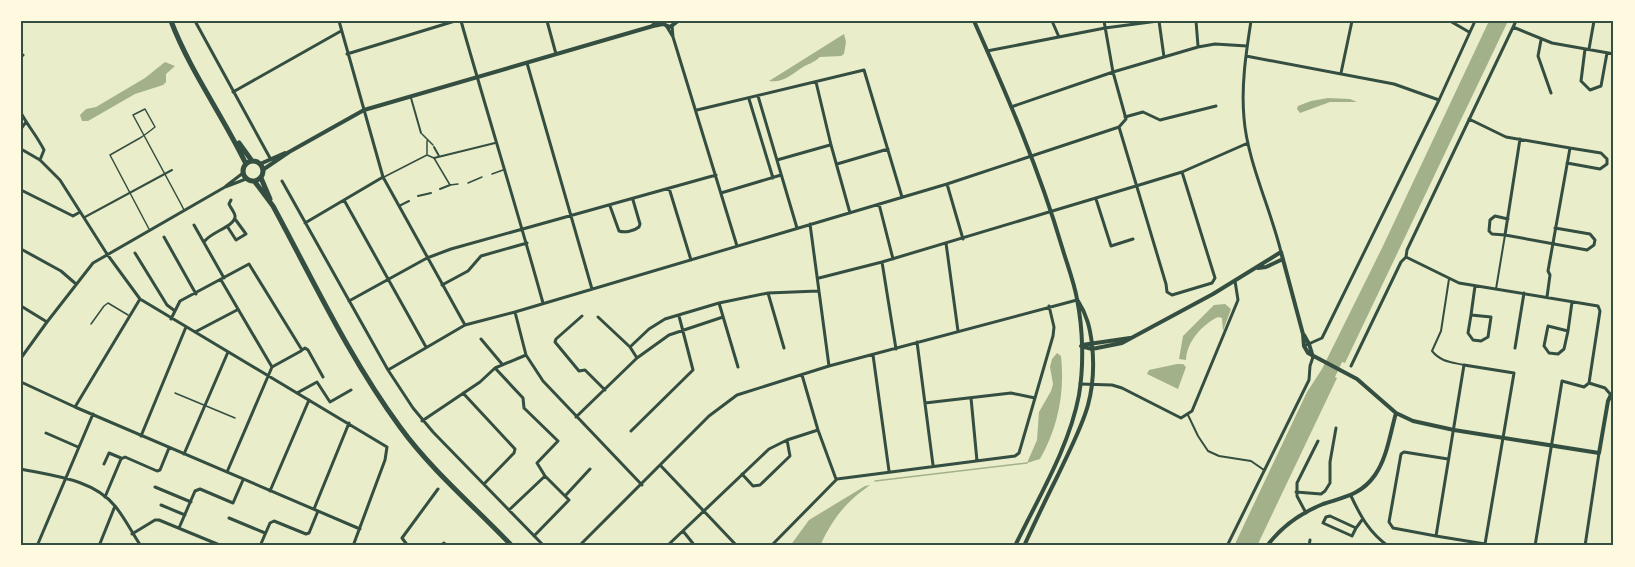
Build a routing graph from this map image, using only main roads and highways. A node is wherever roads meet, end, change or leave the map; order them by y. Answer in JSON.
{"nodes":[{"id":1,"x":169,"y":21,"type":"edge"},
{"id":2,"x":234,"y":138,"type":"junction"},
{"id":3,"x":252,"y":161,"type":"junction"},
{"id":4,"x":246,"y":164,"type":"junction"},
{"id":5,"x":261,"y":178,"type":"junction"},
{"id":6,"x":255,"y":182,"type":"junction"},
{"id":7,"x":273,"y":206,"type":"junction"},
{"id":8,"x":512,"y":546,"type":"edge"}],
"edges":[{"from":1,"to":2,"type":"main road"},
{"from":2,"to":3,"type":"main road"},
{"from":2,"to":4,"type":"main road"},
{"from":3,"to":4,"type":"main road"},
{"from":3,"to":5,"type":"main road"},
{"from":4,"to":6,"type":"main road"},
{"from":5,"to":6,"type":"main road"},
{"from":5,"to":7,"type":"main road"},
{"from":6,"to":7,"type":"main road"},
{"from":7,"to":8,"type":"main road"}]}
